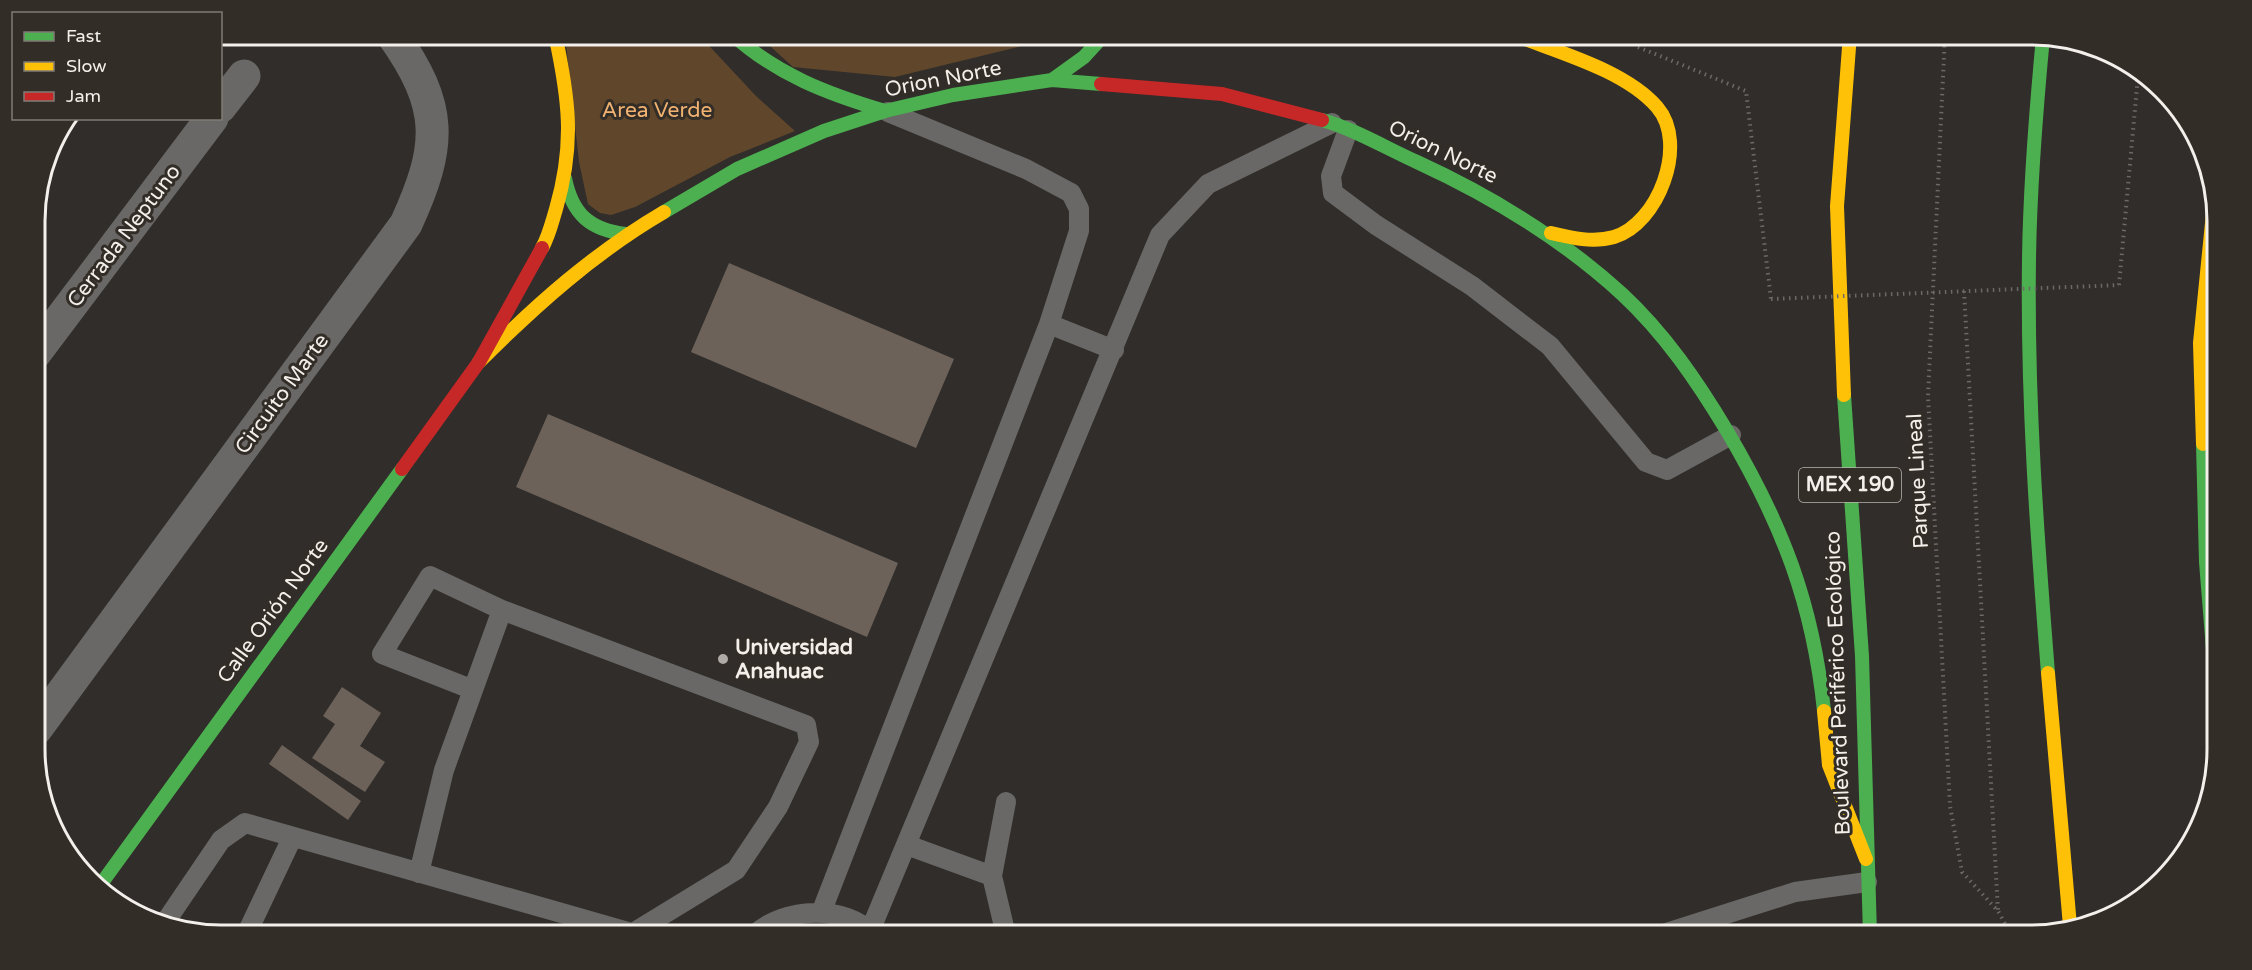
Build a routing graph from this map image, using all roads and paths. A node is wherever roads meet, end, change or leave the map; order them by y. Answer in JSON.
{"nodes":[{"id":1,"x":400,"y":45,"type":"edge"},
{"id":2,"x":557,"y":45,"type":"edge"},
{"id":3,"x":744,"y":45,"type":"edge"},
{"id":4,"x":1095,"y":45,"type":"edge"},
{"id":5,"x":1537,"y":45,"type":"edge"},
{"id":6,"x":1634,"y":45,"type":"edge"},
{"id":7,"x":1849,"y":45,"type":"edge"},
{"id":8,"x":1944,"y":45,"type":"edge"},
{"id":9,"x":2042,"y":45,"type":"edge"},
{"id":10,"x":244,"y":76,"type":"dead end"},
{"id":11,"x":1052,"y":80,"type":"junction"},
{"id":12,"x":2138,"y":81,"type":"edge"},
{"id":13,"x":222,"y":104,"type":"edge"},
{"id":14,"x":885,"y":111,"type":"junction"},
{"id":15,"x":210,"y":120,"type":"edge"},
{"id":16,"x":1340,"y":126,"type":"junction"},
{"id":17,"x":565,"y":178,"type":"junction"},
{"id":18,"x":1543,"y":231,"type":"junction"},
{"id":19,"x":626,"y":234,"type":"junction"},
{"id":20,"x":2207,"y":268,"type":"edge"},
{"id":21,"x":1964,"y":291,"type":"junction"},
{"id":22,"x":1049,"y":324,"type":"junction"},
{"id":23,"x":45,"y":340,"type":"edge"},
{"id":24,"x":1114,"y":350,"type":"junction"},
{"id":25,"x":479,"y":362,"type":"junction"},
{"id":26,"x":1731,"y":435,"type":"junction"},
{"id":27,"x":2207,"y":574,"type":"edge"},
{"id":28,"x":502,"y":610,"type":"junction"},
{"id":29,"x":471,"y":689,"type":"junction"},
{"id":30,"x":45,"y":714,"type":"edge"},
{"id":31,"x":1006,"y":802,"type":"dead end"},
{"id":32,"x":292,"y":838,"type":"junction"},
{"id":33,"x":907,"y":845,"type":"junction"},
{"id":34,"x":1866,"y":859,"type":"junction"},
{"id":35,"x":419,"y":873,"type":"junction"},
{"id":36,"x":992,"y":876,"type":"junction"},
{"id":37,"x":104,"y":880,"type":"edge"},
{"id":38,"x":1867,"y":882,"type":"junction"},
{"id":39,"x":1998,"y":911,"type":"junction"},
{"id":40,"x":821,"y":913,"type":"junction"},
{"id":41,"x":169,"y":917,"type":"edge"},
{"id":42,"x":2070,"y":921,"type":"edge"},
{"id":43,"x":251,"y":925,"type":"edge"},
{"id":44,"x":604,"y":925,"type":"edge"},
{"id":45,"x":650,"y":925,"type":"edge"},
{"id":46,"x":768,"y":925,"type":"edge"},
{"id":47,"x":858,"y":925,"type":"edge"},
{"id":48,"x":875,"y":925,"type":"edge"},
{"id":49,"x":1004,"y":925,"type":"edge"},
{"id":50,"x":1691,"y":925,"type":"edge"},
{"id":51,"x":1869,"y":925,"type":"edge"},
{"id":52,"x":2006,"y":925,"type":"edge"}],
"edges":[{"from":1,"to":30,"type":"street","name":"Circuito Marte"},
{"from":2,"to":17,"type":"main road","name":"Calle Orión Norte"},
{"from":3,"to":14,"type":"main road"},
{"from":4,"to":11,"type":"main road"},
{"from":5,"to":18,"type":"main road"},
{"from":6,"to":21,"type":"path","bridge":true},
{"from":7,"to":34,"type":"main road","name":"Boulevard Periférico Ecológico","number":"MEX 190"},
{"from":8,"to":39,"type":"path","name":"Parque Lineal"},
{"from":9,"to":42,"type":"main road"},
{"from":10,"to":13,"type":"street"},
{"from":11,"to":14,"type":"main road","name":"Orion Norte"},
{"from":11,"to":16,"type":"main road","name":"Orion Norte"},
{"from":12,"to":21,"type":"path","bridge":true},
{"from":14,"to":19,"type":"main road","name":"Orion Norte"},
{"from":14,"to":22,"type":"lane"},
{"from":15,"to":23,"type":"street","name":"Cerrada Neptuno"},
{"from":16,"to":18,"type":"main road","name":"Orion Norte"},
{"from":16,"to":24,"type":"lane"},
{"from":16,"to":26,"type":"lane"},
{"from":17,"to":19,"type":"main road"},
{"from":17,"to":25,"type":"main road","name":"Calle Orión Norte"},
{"from":18,"to":26,"type":"main road","name":"Orion Norte"},
{"from":19,"to":25,"type":"main road","name":"Calle Orión Norte"},
{"from":20,"to":27,"type":"main road"},
{"from":21,"to":39,"type":"path","name":"Parque Lineal"},
{"from":22,"to":24,"type":"lane"},
{"from":22,"to":40,"type":"lane"},
{"from":24,"to":33,"type":"lane"},
{"from":25,"to":37,"type":"main road","name":"Calle Orión Norte"},
{"from":26,"to":34,"type":"main road","name":"Orion Norte"},
{"from":28,"to":29,"type":"lane"},
{"from":28,"to":29,"type":"lane"},
{"from":28,"to":45,"type":"lane"},
{"from":29,"to":35,"type":"lane"},
{"from":31,"to":36,"type":"lane"},
{"from":32,"to":35,"type":"lane"},
{"from":32,"to":41,"type":"lane"},
{"from":32,"to":43,"type":"lane"},
{"from":33,"to":36,"type":"lane"},
{"from":33,"to":48,"type":"lane"},
{"from":34,"to":38,"type":"main road","name":"Boulevard Periférico Ecológico","number":"MEX 190"},
{"from":35,"to":44,"type":"lane"},
{"from":36,"to":49,"type":"lane"},
{"from":38,"to":50,"type":"lane"},
{"from":38,"to":51,"type":"main road","name":"Boulevard Periférico Ecológico","number":"MEX 190"},
{"from":39,"to":52,"type":"path","name":"Parque Lineal"},
{"from":40,"to":46,"type":"lane"},
{"from":40,"to":47,"type":"lane"}]}
